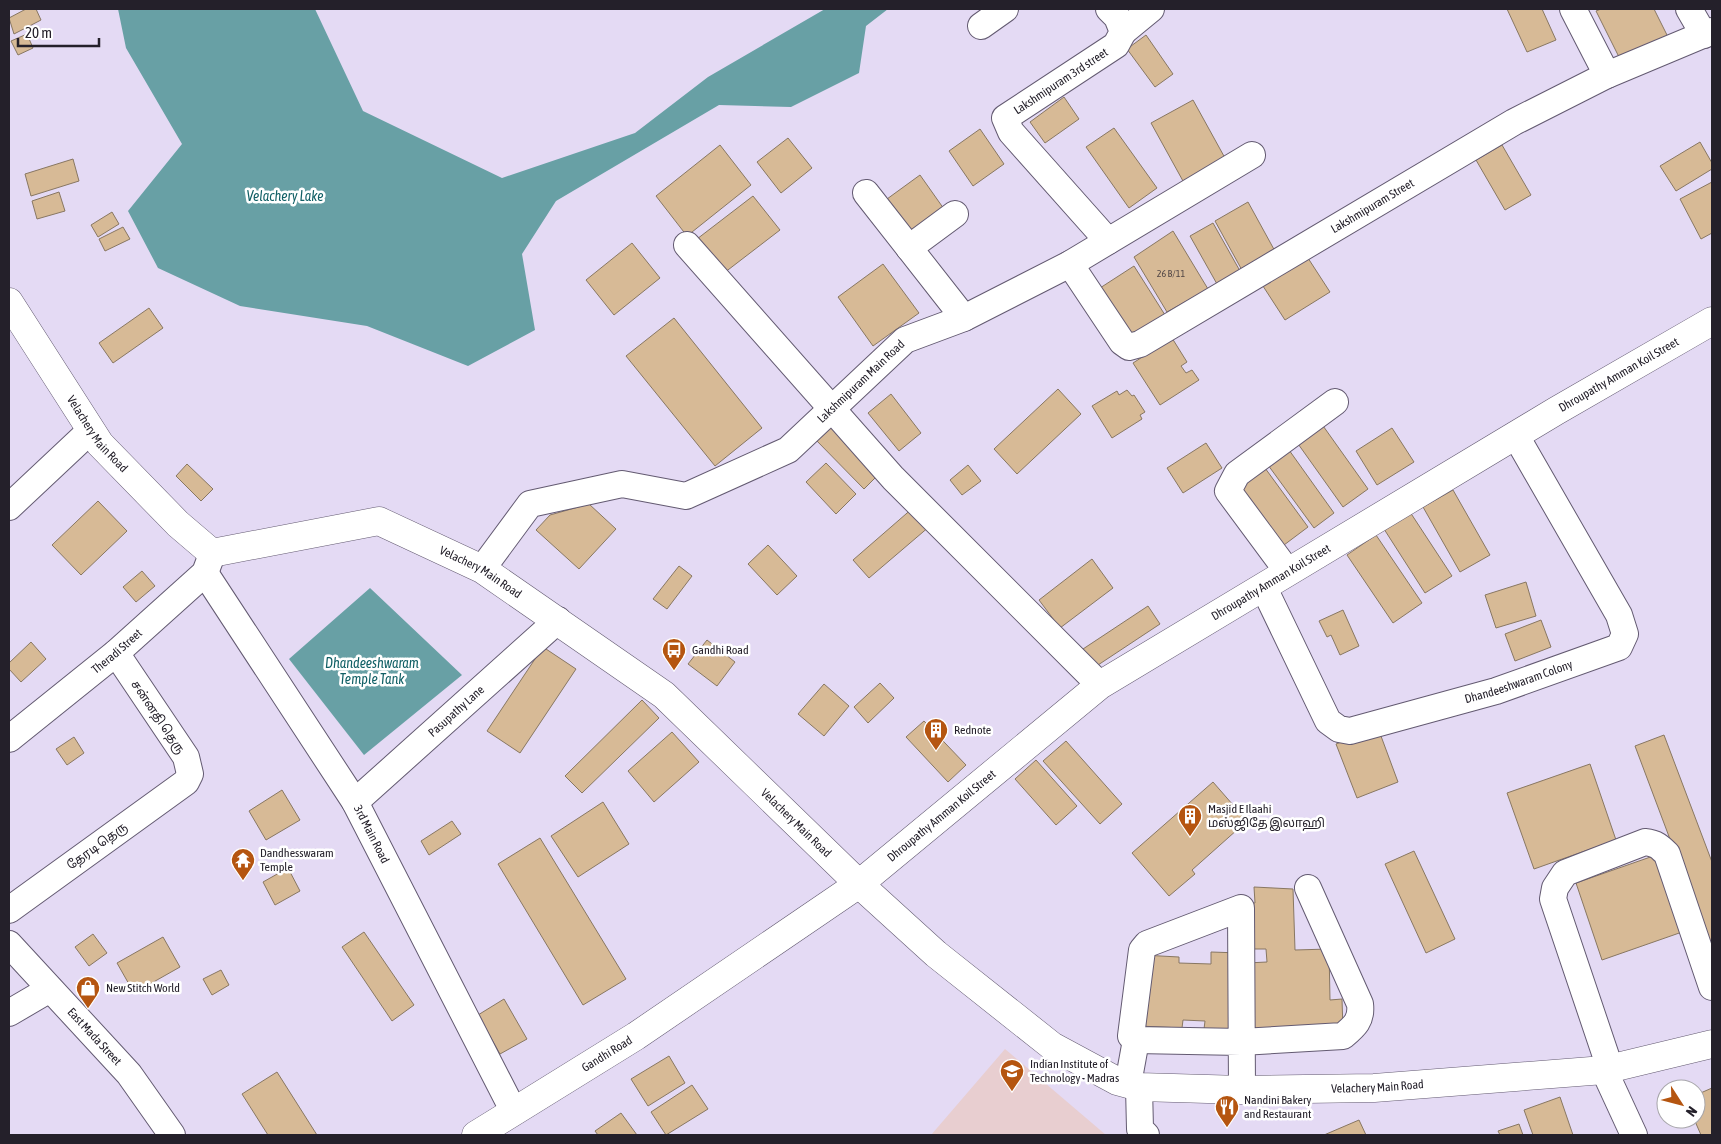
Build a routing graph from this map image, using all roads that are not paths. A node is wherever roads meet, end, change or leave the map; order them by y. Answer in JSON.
{"nodes":[{"id":1,"x":1005,"y":9,"type":"edge"},
{"id":2,"x":1109,"y":9,"type":"edge"},
{"id":3,"x":1151,"y":9,"type":"edge"},
{"id":4,"x":1573,"y":9,"type":"edge"},
{"id":5,"x":1689,"y":9,"type":"edge"},
{"id":6,"x":981,"y":26,"type":"dead end"},
{"id":7,"x":1123,"y":32,"type":"junction"},
{"id":8,"x":1708,"y":33,"type":"edge"},
{"id":9,"x":1607,"y":75,"type":"junction"},
{"id":10,"x":1252,"y":155,"type":"dead end"},
{"id":11,"x":866,"y":194,"type":"dead end"},
{"id":12,"x":955,"y":214,"type":"dead end"},
{"id":13,"x":1108,"y":241,"type":"junction"},
{"id":14,"x":687,"y":245,"type":"dead end"},
{"id":15,"x":909,"y":248,"type":"junction"},
{"id":16,"x":1070,"y":264,"type":"junction"},
{"id":17,"x":9,"y":302,"type":"edge"},
{"id":18,"x":964,"y":318,"type":"junction"},
{"id":19,"x":1712,"y":322,"type":"edge"},
{"id":20,"x":1335,"y":402,"type":"dead end"},
{"id":21,"x":831,"y":410,"type":"junction"},
{"id":22,"x":91,"y":430,"type":"junction"},
{"id":23,"x":1516,"y":436,"type":"junction"},
{"id":24,"x":9,"y":508,"type":"edge"},
{"id":25,"x":208,"y":563,"type":"junction"},
{"id":26,"x":482,"y":569,"type":"junction"},
{"id":27,"x":1288,"y":572,"type":"junction"},
{"id":28,"x":1264,"y":588,"type":"junction"},
{"id":29,"x":558,"y":620,"type":"junction"},
{"id":30,"x":116,"y":653,"type":"junction"},
{"id":31,"x":1100,"y":685,"type":"junction"},
{"id":32,"x":9,"y":739,"type":"edge"},
{"id":33,"x":186,"y":782,"type":"joint"},
{"id":34,"x":355,"y":802,"type":"junction"},
{"id":35,"x":859,"y":884,"type":"junction"},
{"id":36,"x":1308,"y":888,"type":"dead end"},
{"id":37,"x":9,"y":910,"type":"edge"},
{"id":38,"x":9,"y":944,"type":"edge"},
{"id":39,"x":1712,"y":987,"type":"edge"},
{"id":40,"x":50,"y":988,"type":"junction"},
{"id":41,"x":9,"y":1014,"type":"edge"},
{"id":42,"x":1136,"y":1040,"type":"junction"},
{"id":43,"x":1241,"y":1042,"type":"junction"},
{"id":44,"x":1712,"y":1044,"type":"edge"},
{"id":45,"x":1607,"y":1069,"type":"junction"},
{"id":46,"x":1133,"y":1086,"type":"junction"},
{"id":47,"x":1242,"y":1090,"type":"junction"},
{"id":48,"x":513,"y":1110,"type":"junction"},
{"id":49,"x":172,"y":1135,"type":"edge"},
{"id":50,"x":476,"y":1135,"type":"edge"},
{"id":51,"x":1146,"y":1135,"type":"edge"},
{"id":52,"x":1634,"y":1135,"type":"edge"}],
"edges":[{"from":1,"to":6,"type":"street"},
{"from":2,"to":7,"type":"street"},
{"from":3,"to":7,"type":"street"},
{"from":4,"to":9,"type":"street"},
{"from":5,"to":8,"type":"street"},
{"from":7,"to":13,"type":"street","name":"Lakshmipuram 3rd street"},
{"from":8,"to":9,"type":"street","name":"Lakshmipuram Street"},
{"from":9,"to":16,"type":"street","name":"Lakshmipuram Street"},
{"from":10,"to":13,"type":"street","name":"Lakshmipuram Main Road"},
{"from":11,"to":15,"type":"street"},
{"from":12,"to":15,"type":"street"},
{"from":13,"to":16,"type":"street","name":"Lakshmipuram Main Road"},
{"from":14,"to":21,"type":"street"},
{"from":15,"to":18,"type":"street"},
{"from":16,"to":18,"type":"street","name":"Lakshmipuram Main Road"},
{"from":17,"to":22,"type":"main road","name":"Velachery Main Road"},
{"from":18,"to":21,"type":"street","name":"Lakshmipuram Main Road"},
{"from":19,"to":23,"type":"main road","name":"Dhroupathy Amman Koil Street"},
{"from":20,"to":27,"type":"street"},
{"from":21,"to":26,"type":"street","name":"Lakshmipuram Main Road"},
{"from":21,"to":31,"type":"street"},
{"from":22,"to":24,"type":"street"},
{"from":22,"to":25,"type":"main road","name":"Velachery Main Road"},
{"from":23,"to":27,"type":"main road","name":"Dhroupathy Amman Koil Street"},
{"from":23,"to":28,"type":"street","name":"Dhandeeshwaram Colony"},
{"from":25,"to":26,"type":"main road","name":"Velachery Main Road"},
{"from":25,"to":30,"type":"street","name":"Theradi Street"},
{"from":25,"to":34,"type":"street","name":"3rd Main Road"},
{"from":26,"to":29,"type":"main road","name":"Velachery Main Road"},
{"from":27,"to":28,"type":"main road","name":"Dhroupathy Amman Koil Street"},
{"from":28,"to":31,"type":"main road","name":"Dhroupathy Amman Koil Street"},
{"from":29,"to":34,"type":"street","name":"Pasupathy Lane"},
{"from":29,"to":35,"type":"main road","name":"Velachery Main Road"},
{"from":30,"to":32,"type":"street","name":"Theradi Street"},
{"from":30,"to":33,"type":"street","name":"சன்னதி தெரு"},
{"from":31,"to":35,"type":"main road","name":"Dhroupathy Amman Koil Street"},
{"from":33,"to":37,"type":"street","name":"தேரடி தெரு"},
{"from":34,"to":48,"type":"street","name":"3rd Main Road"},
{"from":35,"to":46,"type":"main road","name":"Velachery Main Road"},
{"from":35,"to":48,"type":"main road","name":"Gandhi Road"},
{"from":36,"to":43,"type":"street"},
{"from":38,"to":40,"type":"street","name":"East Mada Street"},
{"from":39,"to":45,"type":"street"},
{"from":40,"to":41,"type":"street"},
{"from":40,"to":49,"type":"street","name":"East Mada Street"},
{"from":42,"to":43,"type":"street"},
{"from":42,"to":43,"type":"street"},
{"from":42,"to":46,"type":"street"},
{"from":43,"to":47,"type":"street"},
{"from":44,"to":45,"type":"main road","name":"Velachery Main Road"},
{"from":45,"to":47,"type":"main road","name":"Velachery Main Road"},
{"from":45,"to":52,"type":"street"},
{"from":46,"to":47,"type":"main road","name":"Velachery Main Road"},
{"from":46,"to":51,"type":"street"},
{"from":48,"to":50,"type":"main road","name":"Gandhi Road"}]}
